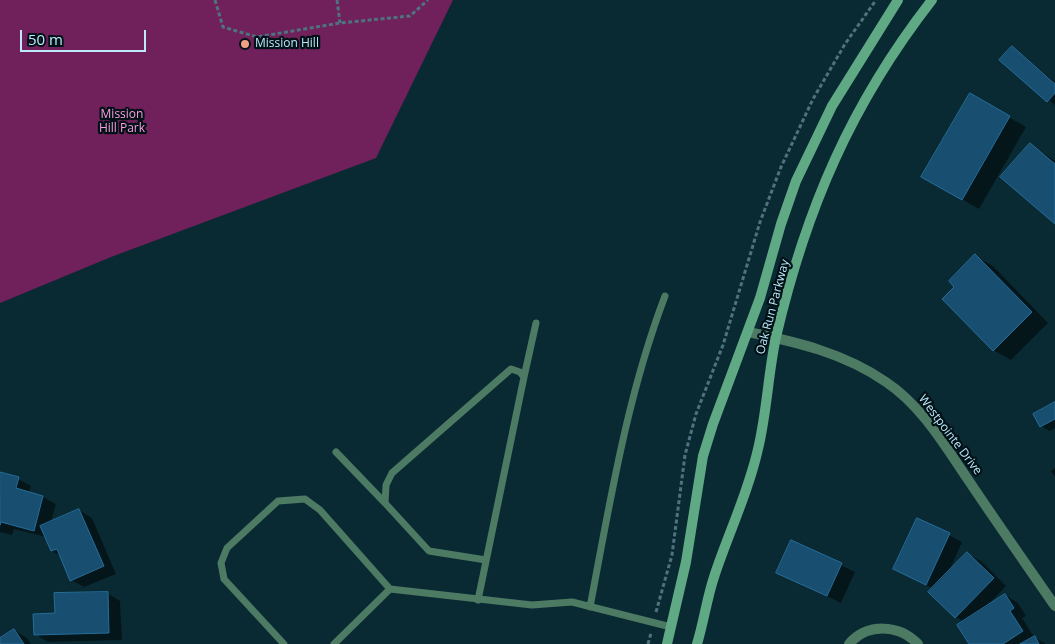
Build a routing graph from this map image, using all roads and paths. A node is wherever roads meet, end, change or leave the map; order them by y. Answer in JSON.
{"nodes":[{"id":1,"x":215,"y":0,"type":"edge"},
{"id":2,"x":337,"y":0,"type":"edge"},
{"id":3,"x":428,"y":0,"type":"edge"},
{"id":4,"x":898,"y":0,"type":"edge"},
{"id":5,"x":932,"y":0,"type":"edge"},
{"id":6,"x":340,"y":23,"type":"junction"},
{"id":7,"x":665,"y":296,"type":"dead end"},
{"id":8,"x":738,"y":299,"type":"dead end"},
{"id":9,"x":536,"y":323,"type":"dead end"},
{"id":10,"x":748,"y":332,"type":"junction"},
{"id":11,"x":776,"y":338,"type":"junction"},
{"id":12,"x":723,"y":345,"type":"dead end"},
{"id":13,"x":524,"y":376,"type":"junction"},
{"id":14,"x":336,"y":452,"type":"dead end"},
{"id":15,"x":384,"y":503,"type":"junction"},
{"id":16,"x":486,"y":560,"type":"junction"},
{"id":17,"x":390,"y":589,"type":"junction"},
{"id":18,"x":478,"y":600,"type":"junction"},
{"id":19,"x":1055,"y":606,"type":"edge"},
{"id":20,"x":590,"y":607,"type":"junction"},
{"id":21,"x":671,"y":627,"type":"junction"},
{"id":22,"x":284,"y":644,"type":"edge"},
{"id":23,"x":334,"y":644,"type":"edge"},
{"id":24,"x":667,"y":644,"type":"edge"},
{"id":25,"x":697,"y":644,"type":"edge"},
{"id":26,"x":849,"y":644,"type":"edge"},
{"id":27,"x":918,"y":644,"type":"edge"}],
"edges":[{"from":1,"to":6,"type":"path"},
{"from":2,"to":6,"type":"path"},
{"from":3,"to":6,"type":"path"},
{"from":4,"to":10,"type":"street","name":"Oak Run Parkway"},
{"from":5,"to":11,"type":"street","name":"Oak Run Parkway"},
{"from":7,"to":20,"type":"lane"},
{"from":8,"to":12,"type":"path"},
{"from":9,"to":13,"type":"lane"},
{"from":10,"to":11,"type":"street","name":"Westpointe Drive"},
{"from":10,"to":21,"type":"street","name":"Oak Run Parkway"},
{"from":11,"to":19,"type":"street","name":"Westpointe Drive"},
{"from":11,"to":25,"type":"street","name":"Oak Run Parkway"},
{"from":13,"to":15,"type":"lane"},
{"from":13,"to":16,"type":"lane"},
{"from":14,"to":15,"type":"lane"},
{"from":15,"to":16,"type":"lane"},
{"from":16,"to":18,"type":"lane"},
{"from":17,"to":18,"type":"lane"},
{"from":17,"to":22,"type":"lane"},
{"from":17,"to":23,"type":"lane"},
{"from":18,"to":20,"type":"lane"},
{"from":20,"to":21,"type":"lane"},
{"from":21,"to":24,"type":"street","name":"Oak Run Parkway"},
{"from":26,"to":27,"type":"street"}]}
